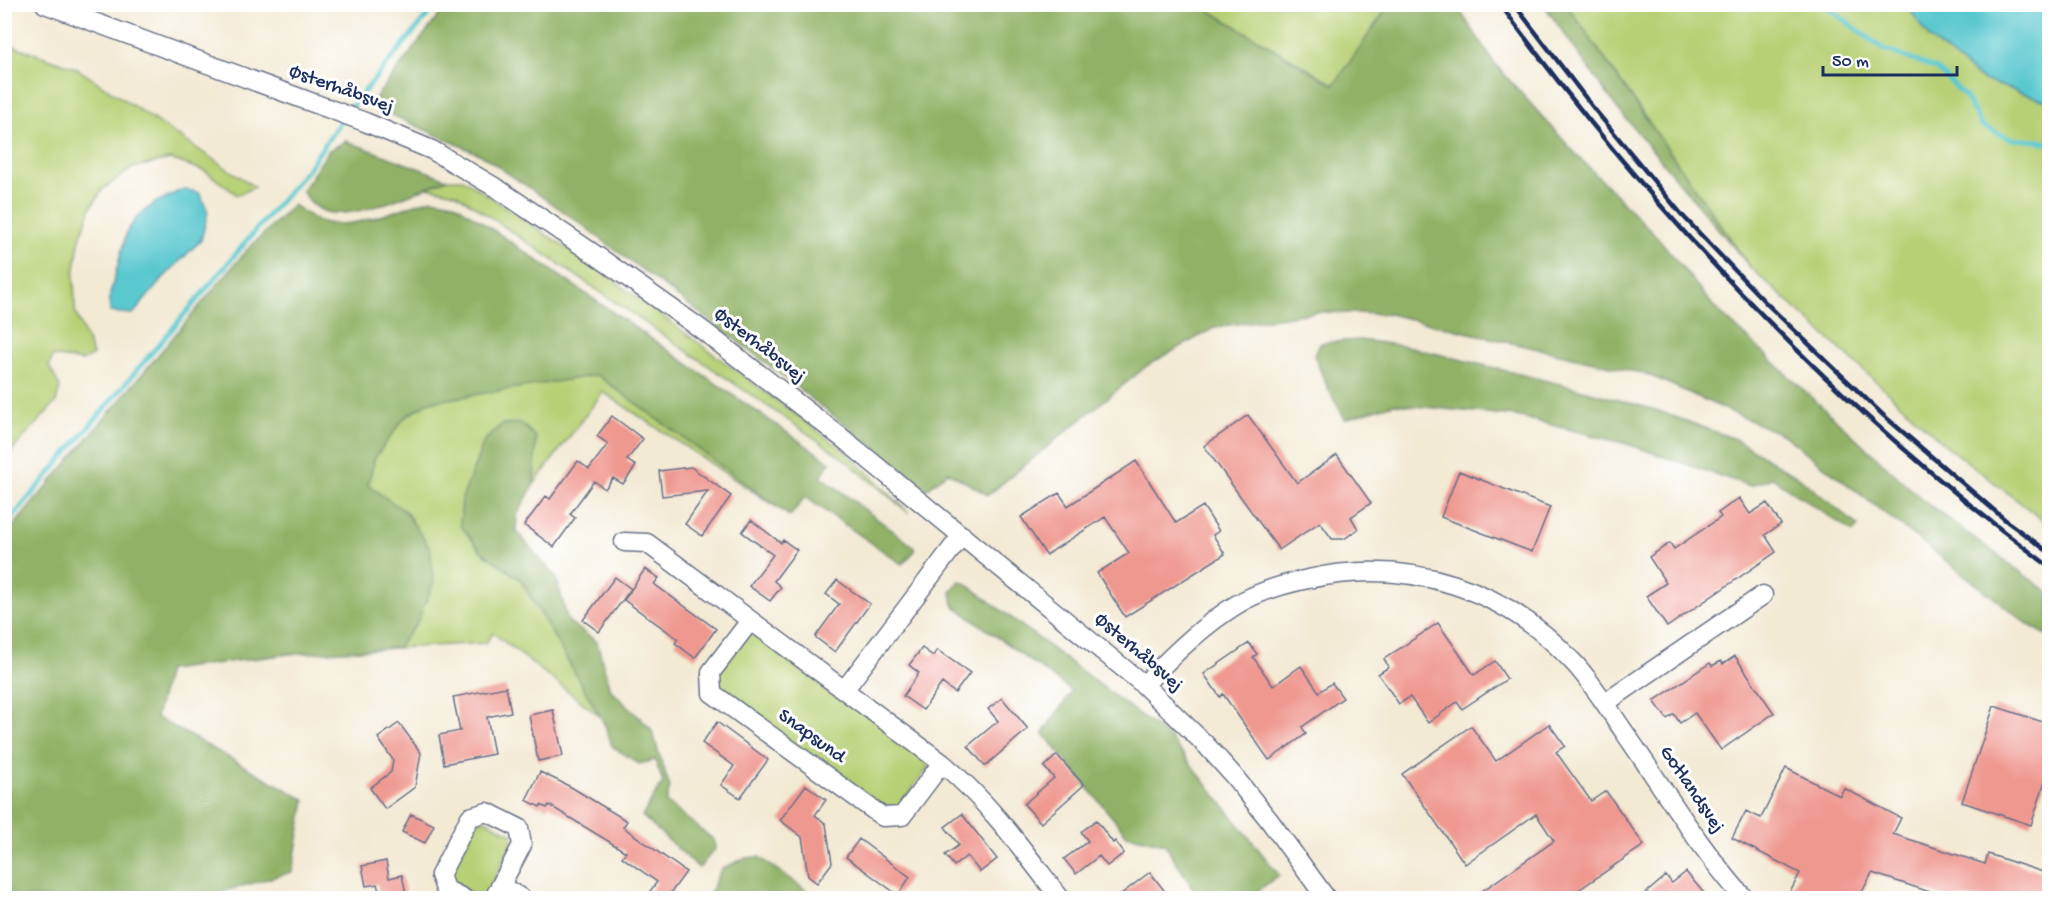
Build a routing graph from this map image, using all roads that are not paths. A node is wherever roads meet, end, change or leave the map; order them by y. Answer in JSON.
{"nodes":[{"id":1,"x":45,"y":4,"type":"edge"},
{"id":2,"x":962,"y":536,"type":"junction"},
{"id":3,"x":624,"y":542,"type":"dead end"},
{"id":4,"x":1763,"y":595,"type":"dead end"},
{"id":5,"x":750,"y":621,"type":"junction"},
{"id":6,"x":1143,"y":685,"type":"junction"},
{"id":7,"x":845,"y":690,"type":"junction"},
{"id":8,"x":1605,"y":703,"type":"junction"},
{"id":9,"x":942,"y":763,"type":"junction"},
{"id":10,"x":498,"y":892,"type":"edge"},
{"id":11,"x":463,"y":898,"type":"edge"},
{"id":12,"x":521,"y":898,"type":"edge"},
{"id":13,"x":1060,"y":898,"type":"edge"},
{"id":14,"x":1326,"y":898,"type":"edge"},
{"id":15,"x":1744,"y":898,"type":"edge"}],
"edges":[{"from":1,"to":2,"type":"street","name":"Østerhåbsvej"},
{"from":2,"to":6,"type":"street","name":"Østerhåbsvej"},
{"from":2,"to":7,"type":"street"},
{"from":3,"to":5,"type":"street"},
{"from":4,"to":8,"type":"street"},
{"from":5,"to":7,"type":"street"},
{"from":5,"to":9,"type":"street","name":"Snapsund"},
{"from":6,"to":8,"type":"street","name":"Gotlandsvej"},
{"from":6,"to":14,"type":"street","name":"Østerhåbsvej"},
{"from":7,"to":9,"type":"street"},
{"from":8,"to":15,"type":"street","name":"Gotlandsvej"},
{"from":9,"to":13,"type":"street"},
{"from":10,"to":11,"type":"street"},
{"from":10,"to":12,"type":"street"}]}
